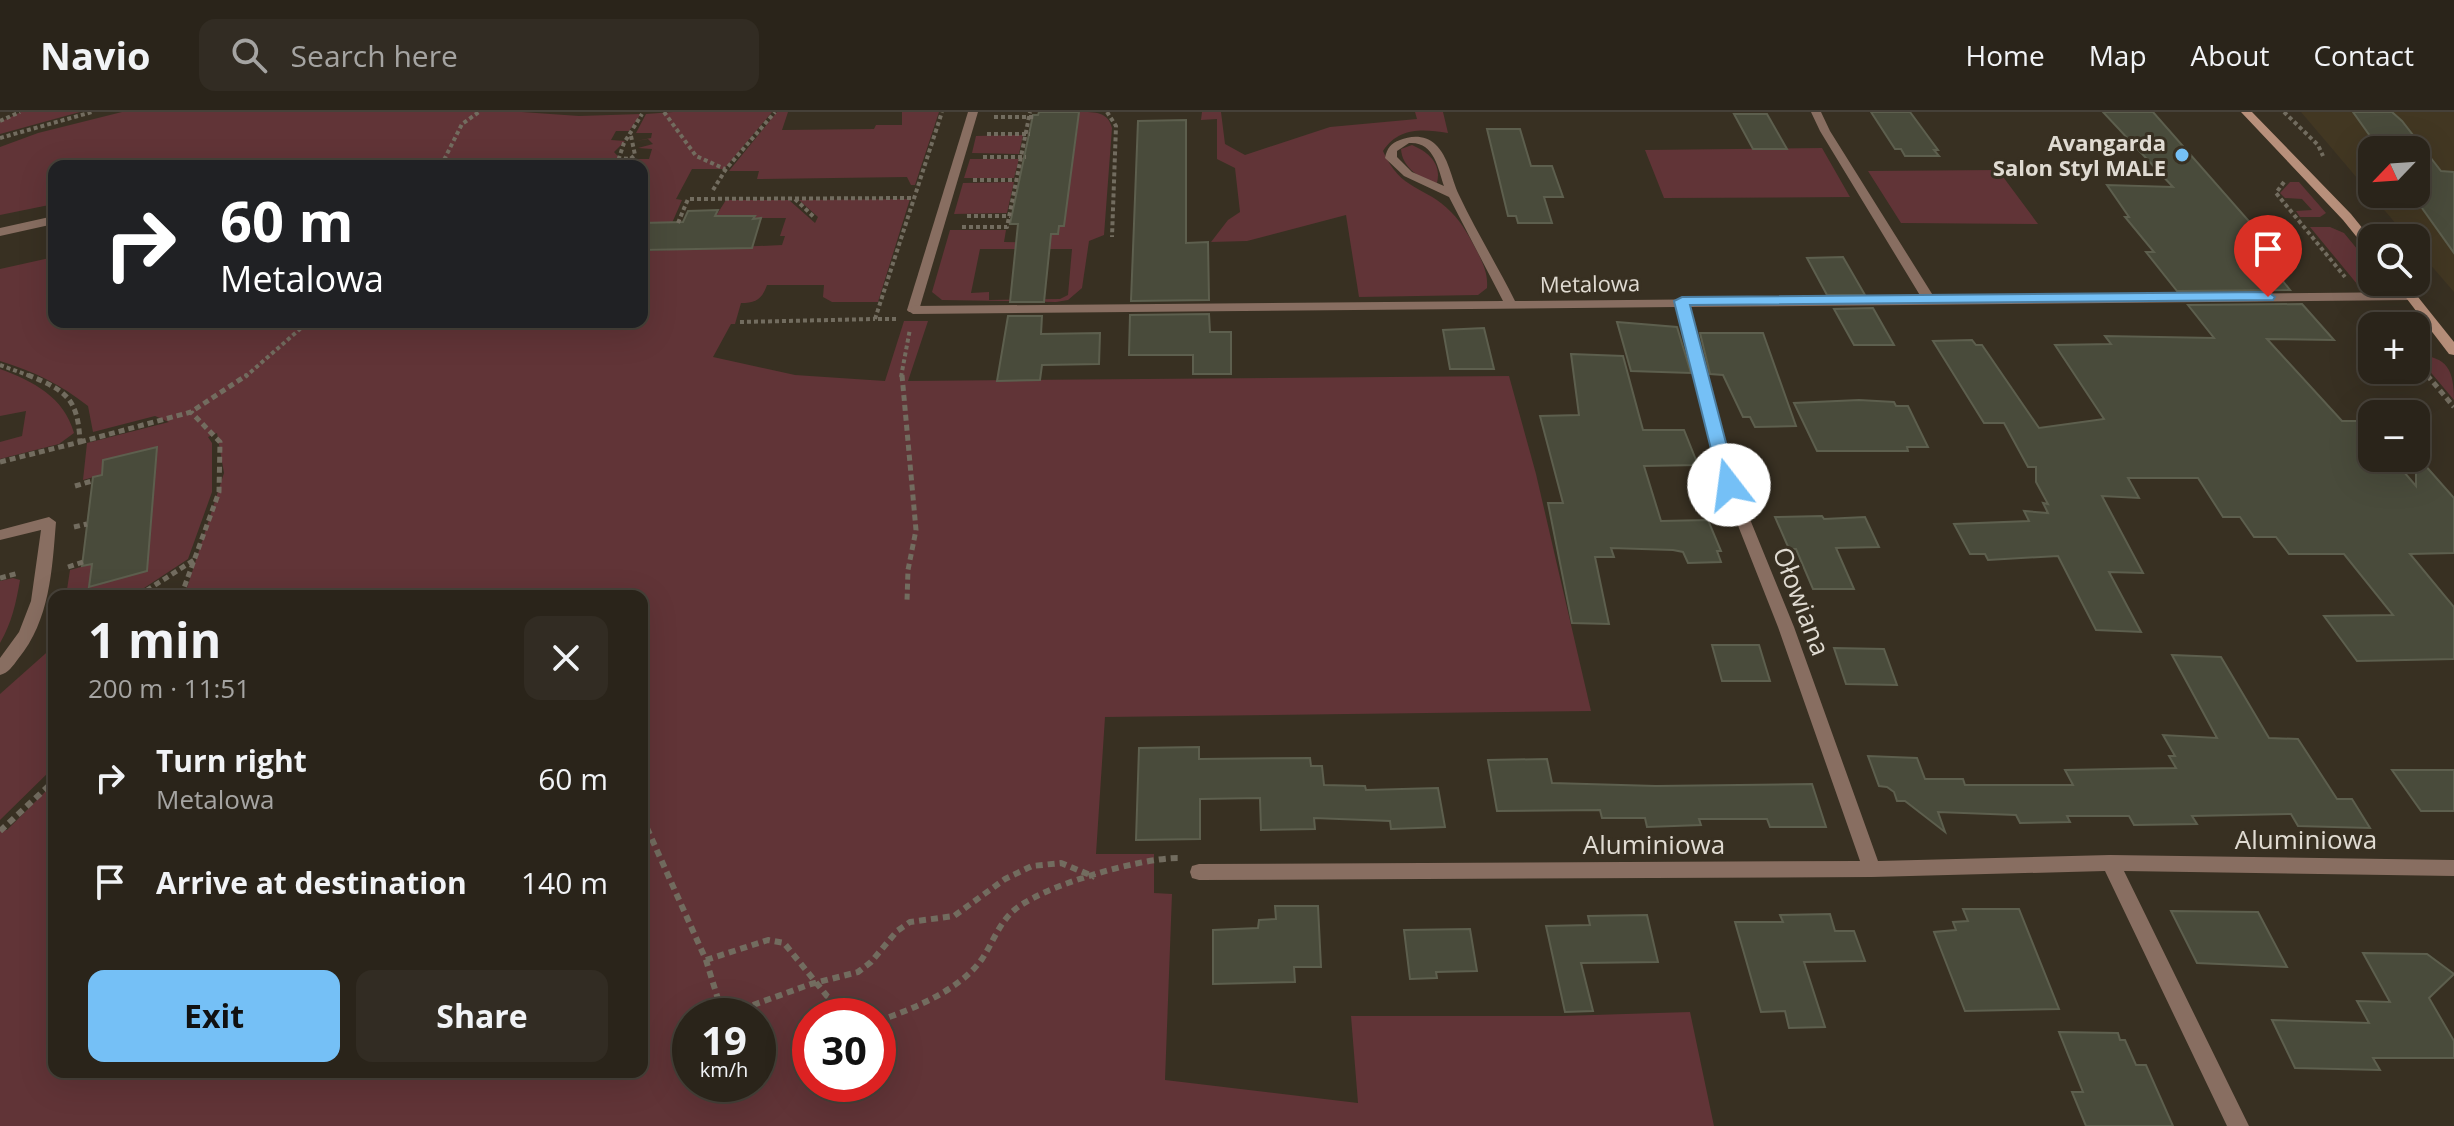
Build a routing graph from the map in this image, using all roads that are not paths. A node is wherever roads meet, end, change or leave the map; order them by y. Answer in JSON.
{"nodes":[{"id":1,"x":1816,"y":112,"type":"edge"},
{"id":2,"x":2246,"y":112,"type":"edge"},
{"id":3,"x":972,"y":115,"type":"edge"},
{"id":4,"x":1453,"y":195,"type":"junction"},
{"id":5,"x":48,"y":221,"type":"edge"},
{"id":6,"x":2358,"y":231,"type":"edge"},
{"id":7,"x":0,"y":232,"type":"edge"},
{"id":8,"x":2362,"y":296,"type":"edge"},
{"id":9,"x":2412,"y":296,"type":"edge"},
{"id":10,"x":1929,"y":299,"type":"junction"},
{"id":11,"x":1682,"y":301,"type":"junction"},
{"id":12,"x":1511,"y":304,"type":"junction"},
{"id":13,"x":913,"y":310,"type":"joint"},
{"id":14,"x":2454,"y":351,"type":"edge"},
{"id":15,"x":0,"y":535,"type":"edge"},
{"id":16,"x":0,"y":669,"type":"edge"},
{"id":17,"x":2110,"y":863,"type":"junction"},
{"id":18,"x":2454,"y":868,"type":"edge"},
{"id":19,"x":1872,"y":869,"type":"junction"},
{"id":20,"x":1199,"y":872,"type":"dead end"},
{"id":21,"x":2238,"y":1126,"type":"edge"}],
"edges":[{"from":1,"to":10,"type":"street"},
{"from":2,"to":6,"type":"street"},
{"from":3,"to":13,"type":"lane"},
{"from":4,"to":4,"type":"street"},
{"from":4,"to":12,"type":"street"},
{"from":5,"to":7,"type":"street"},
{"from":8,"to":10,"type":"street","name":"Metalowa"},
{"from":9,"to":14,"type":"street"},
{"from":10,"to":11,"type":"street","name":"Metalowa"},
{"from":11,"to":12,"type":"street","name":"Metalowa"},
{"from":11,"to":19,"type":"street","name":"Ołowiana"},
{"from":12,"to":13,"type":"street","name":"Metalowa"},
{"from":15,"to":16,"type":"street"},
{"from":17,"to":18,"type":"street","name":"Aluminiowa"},
{"from":17,"to":19,"type":"street","name":"Aluminiowa"},
{"from":17,"to":21,"type":"street"},
{"from":19,"to":20,"type":"street","name":"Aluminiowa"}]}
